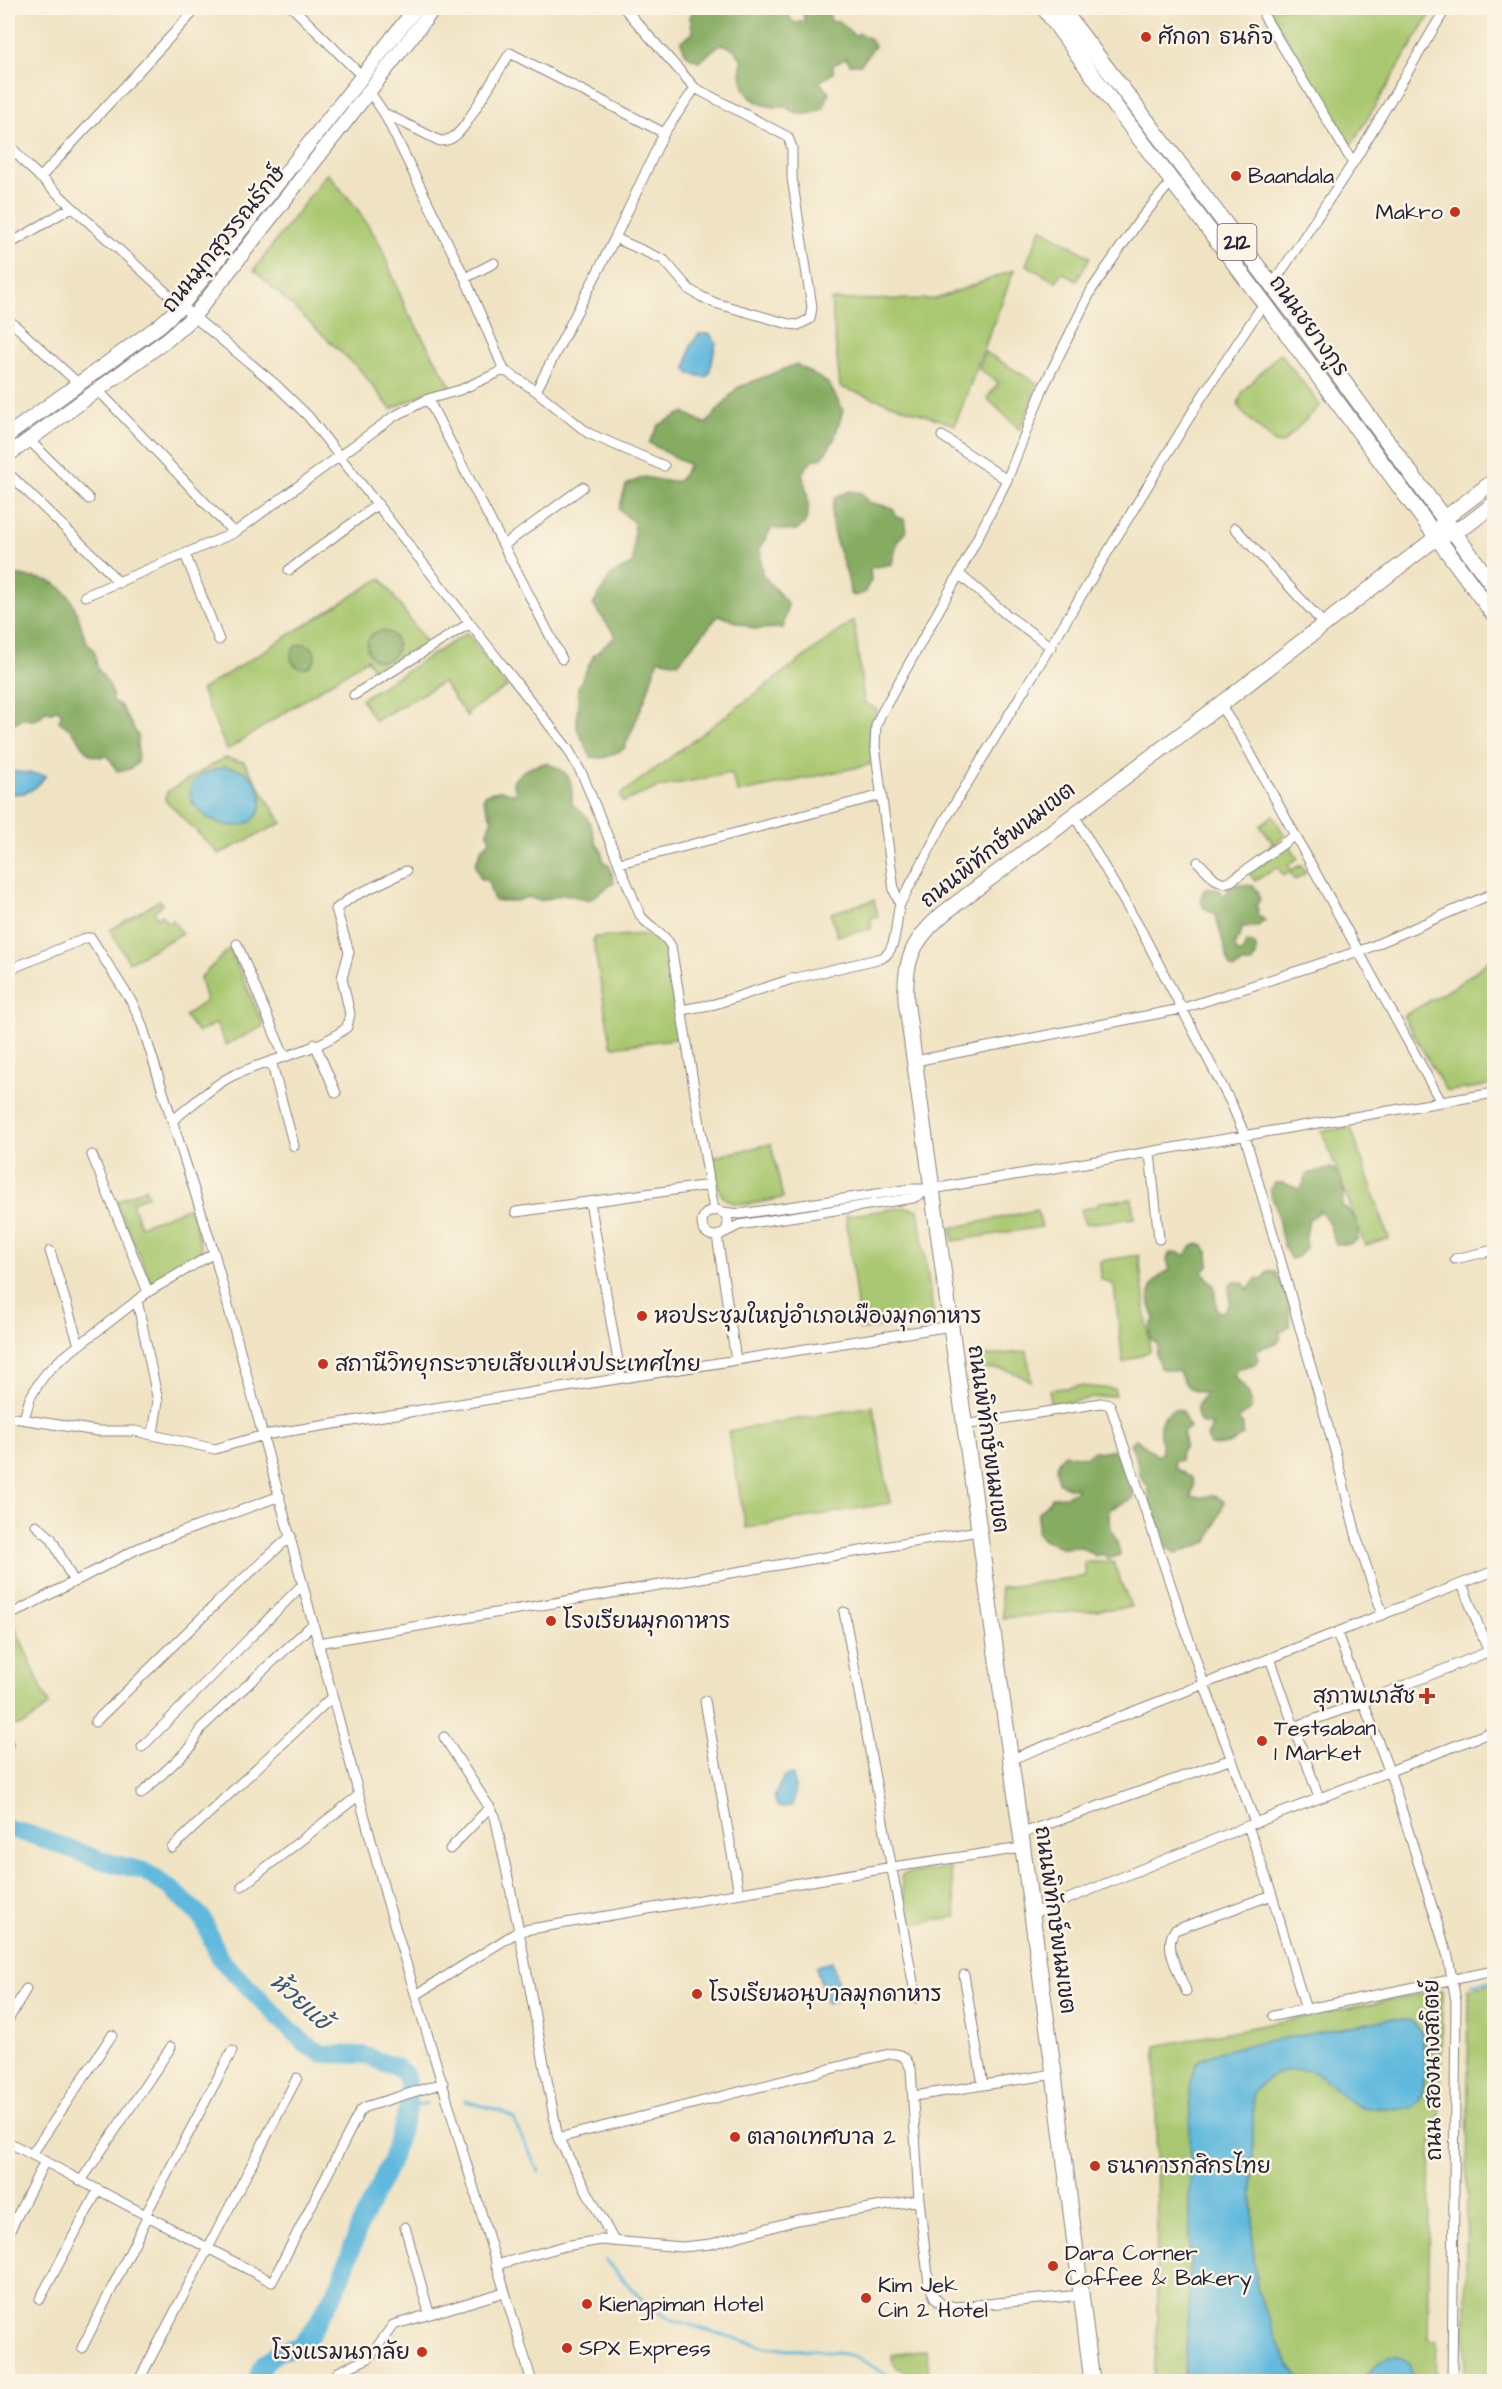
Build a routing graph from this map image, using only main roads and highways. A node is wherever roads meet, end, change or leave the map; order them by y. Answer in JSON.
{"nodes":[{"id":1,"x":416,"y":8,"type":"edge"},
{"id":2,"x":434,"y":8,"type":"edge"},
{"id":3,"x":1044,"y":8,"type":"edge"},
{"id":4,"x":1061,"y":8,"type":"edge"},
{"id":5,"x":1124,"y":105,"type":"junction"},
{"id":6,"x":344,"y":111,"type":"junction"},
{"id":7,"x":8,"y":435,"type":"edge"},
{"id":8,"x":8,"y":455,"type":"edge"},
{"id":9,"x":1494,"y":481,"type":"edge"},
{"id":10,"x":1494,"y":504,"type":"edge"},
{"id":11,"x":1444,"y":519,"type":"junction"},
{"id":12,"x":1454,"y":532,"type":"junction"},
{"id":13,"x":1436,"y":538,"type":"junction"},
{"id":14,"x":1494,"y":587,"type":"edge"},
{"id":15,"x":1494,"y":615,"type":"edge"},
{"id":16,"x":1092,"y":2382,"type":"edge"}],
"edges":[{"from":1,"to":6,"type":"main road","name":"ถนนมุกสุวรรณรักษ์"},
{"from":2,"to":6,"type":"main road","name":"ถนนมุกสุวรรณรักษ์"},
{"from":3,"to":5,"type":"main road","name":"ถนนชยางกูร","number":"212"},
{"from":4,"to":5,"type":"main road","name":"ถนนชยางกูร","number":"212"},
{"from":5,"to":11,"type":"main road","name":"ถนนชยางกูร","number":"212"},
{"from":5,"to":13,"type":"main road","name":"ถนนชยางกูร","number":"212"},
{"from":6,"to":7,"type":"main road","name":"ถนนมุกสุวรรณรักษ์"},
{"from":6,"to":8,"type":"main road","name":"ถนนมุกสุวรรณรักษ์"},
{"from":9,"to":11,"type":"main road"},
{"from":10,"to":12,"type":"main road"},
{"from":11,"to":12,"type":"main road","name":"ถนนชยางกูร","number":"212"},
{"from":11,"to":13,"type":"main road"},
{"from":12,"to":13,"type":"main road"},
{"from":12,"to":14,"type":"main road","name":"ถนนชยางกูร","number":"212"},
{"from":13,"to":15,"type":"main road","name":"ถนนชยางกูร","number":"212"},
{"from":13,"to":16,"type":"main road","name":"ถนนพิทักษ์พนมเขต"}]}
